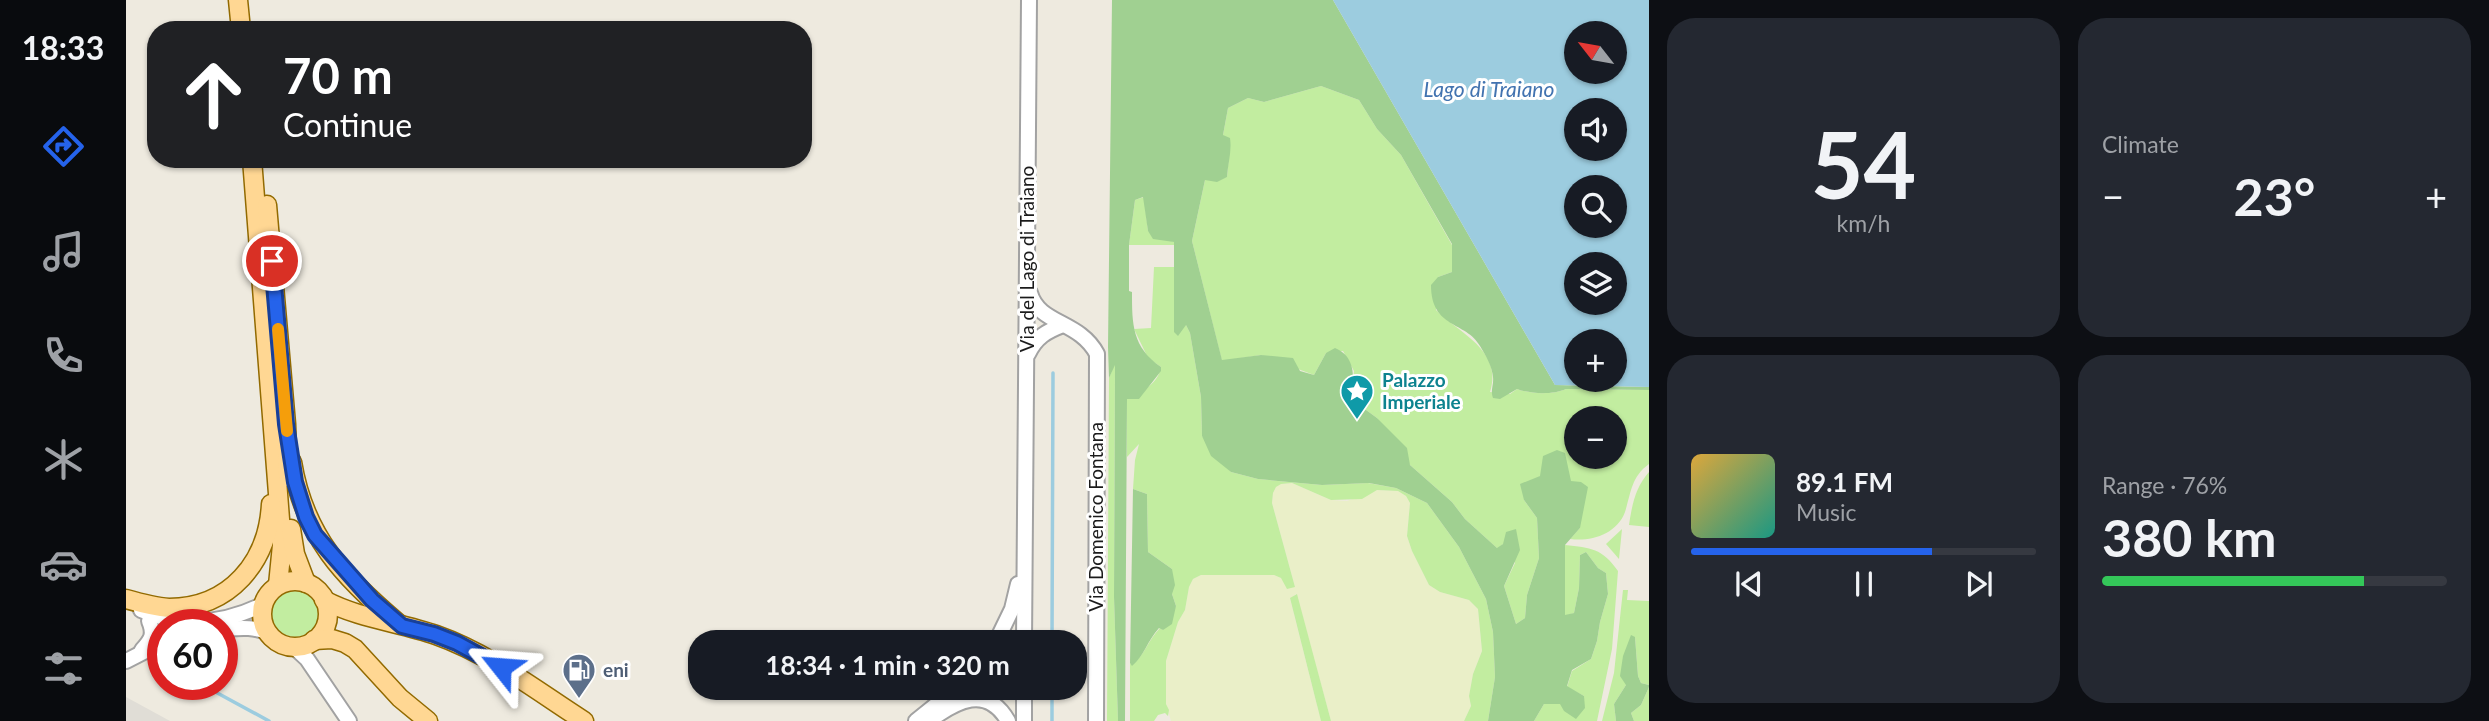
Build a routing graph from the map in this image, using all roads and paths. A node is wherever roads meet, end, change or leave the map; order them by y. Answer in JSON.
{"nodes":[{"id":1,"x":238,"y":0,"type":"edge"},
{"id":2,"x":250,"y":0,"type":"edge"},
{"id":3,"x":1029,"y":0,"type":"edge"},
{"id":4,"x":240,"y":21,"type":"edge"},
{"id":5,"x":252,"y":21,"type":"edge"},
{"id":6,"x":253,"y":168,"type":"edge"},
{"id":7,"x":265,"y":168,"type":"edge"},
{"id":8,"x":1027,"y":285,"type":"junction"},
{"id":9,"x":1063,"y":325,"type":"junction"},
{"id":10,"x":1027,"y":357,"type":"junction"},
{"id":11,"x":279,"y":428,"type":"junction"},
{"id":12,"x":1025,"y":541,"type":"junction"},
{"id":13,"x":306,"y":583,"type":"junction"},
{"id":14,"x":278,"y":586,"type":"junction"},
{"id":15,"x":324,"y":600,"type":"junction"},
{"id":16,"x":126,"y":601,"type":"edge"},
{"id":17,"x":264,"y":604,"type":"junction"},
{"id":18,"x":126,"y":611,"type":"edge"},
{"id":19,"x":147,"y":619,"type":"edge"},
{"id":20,"x":402,"y":626,"type":"junction"},
{"id":21,"x":238,"y":628,"type":"edge"},
{"id":22,"x":1002,"y":630,"type":"edge"},
{"id":23,"x":1024,"y":630,"type":"edge"},
{"id":24,"x":269,"y":633,"type":"junction"},
{"id":25,"x":314,"y":640,"type":"junction"},
{"id":26,"x":147,"y":644,"type":"edge"},
{"id":27,"x":293,"y":646,"type":"junction"},
{"id":28,"x":132,"y":657,"type":"edge"},
{"id":29,"x":541,"y":693,"type":"junction"},
{"id":30,"x":942,"y":700,"type":"edge"},
{"id":31,"x":1024,"y":700,"type":"edge"},
{"id":32,"x":990,"y":701,"type":"joint"},
{"id":33,"x":349,"y":721,"type":"edge"},
{"id":34,"x":428,"y":721,"type":"edge"},
{"id":35,"x":565,"y":721,"type":"edge"},
{"id":36,"x":584,"y":721,"type":"edge"},
{"id":37,"x":594,"y":721,"type":"edge"},
{"id":38,"x":916,"y":721,"type":"edge"},
{"id":39,"x":929,"y":721,"type":"edge"},
{"id":40,"x":1009,"y":721,"type":"edge"},
{"id":41,"x":1024,"y":721,"type":"edge"},
{"id":42,"x":1096,"y":721,"type":"edge"}],
"edges":[{"from":1,"to":4,"type":"main road"},
{"from":2,"to":5,"type":"main road"},
{"from":3,"to":8,"type":"street","name":"Via del Lago di Traiano"},
{"from":6,"to":11,"type":"main road"},
{"from":7,"to":11,"type":"main road"},
{"from":8,"to":9,"type":"street"},
{"from":8,"to":10,"type":"street","name":"Via del Lago di Traiano"},
{"from":9,"to":10,"type":"street"},
{"from":9,"to":42,"type":"street","name":"Via Domenico Fontana"},
{"from":10,"to":12,"type":"street","name":"Via del Lago di Traiano"},
{"from":11,"to":13,"type":"main road"},
{"from":11,"to":14,"type":"main road"},
{"from":11,"to":16,"type":"main road"},
{"from":11,"to":20,"type":"main road"},
{"from":12,"to":22,"type":"street"},
{"from":12,"to":23,"type":"street"},
{"from":13,"to":14,"type":"main road"},
{"from":13,"to":15,"type":"main road"},
{"from":14,"to":17,"type":"main road"},
{"from":15,"to":20,"type":"main road"},
{"from":15,"to":25,"type":"main road"},
{"from":16,"to":17,"type":"street"},
{"from":17,"to":24,"type":"main road"},
{"from":18,"to":19,"type":"street"},
{"from":20,"to":29,"type":"main road"},
{"from":21,"to":24,"type":"street"},
{"from":24,"to":27,"type":"main road"},
{"from":25,"to":27,"type":"main road"},
{"from":25,"to":34,"type":"main road"},
{"from":26,"to":28,"type":"street"},
{"from":27,"to":33,"type":"street"},
{"from":29,"to":35,"type":"street"},
{"from":29,"to":36,"type":"main road"},
{"from":29,"to":37,"type":"street"},
{"from":30,"to":38,"type":"street"},
{"from":31,"to":41,"type":"street"},
{"from":32,"to":39,"type":"street"},
{"from":32,"to":40,"type":"street"}]}
